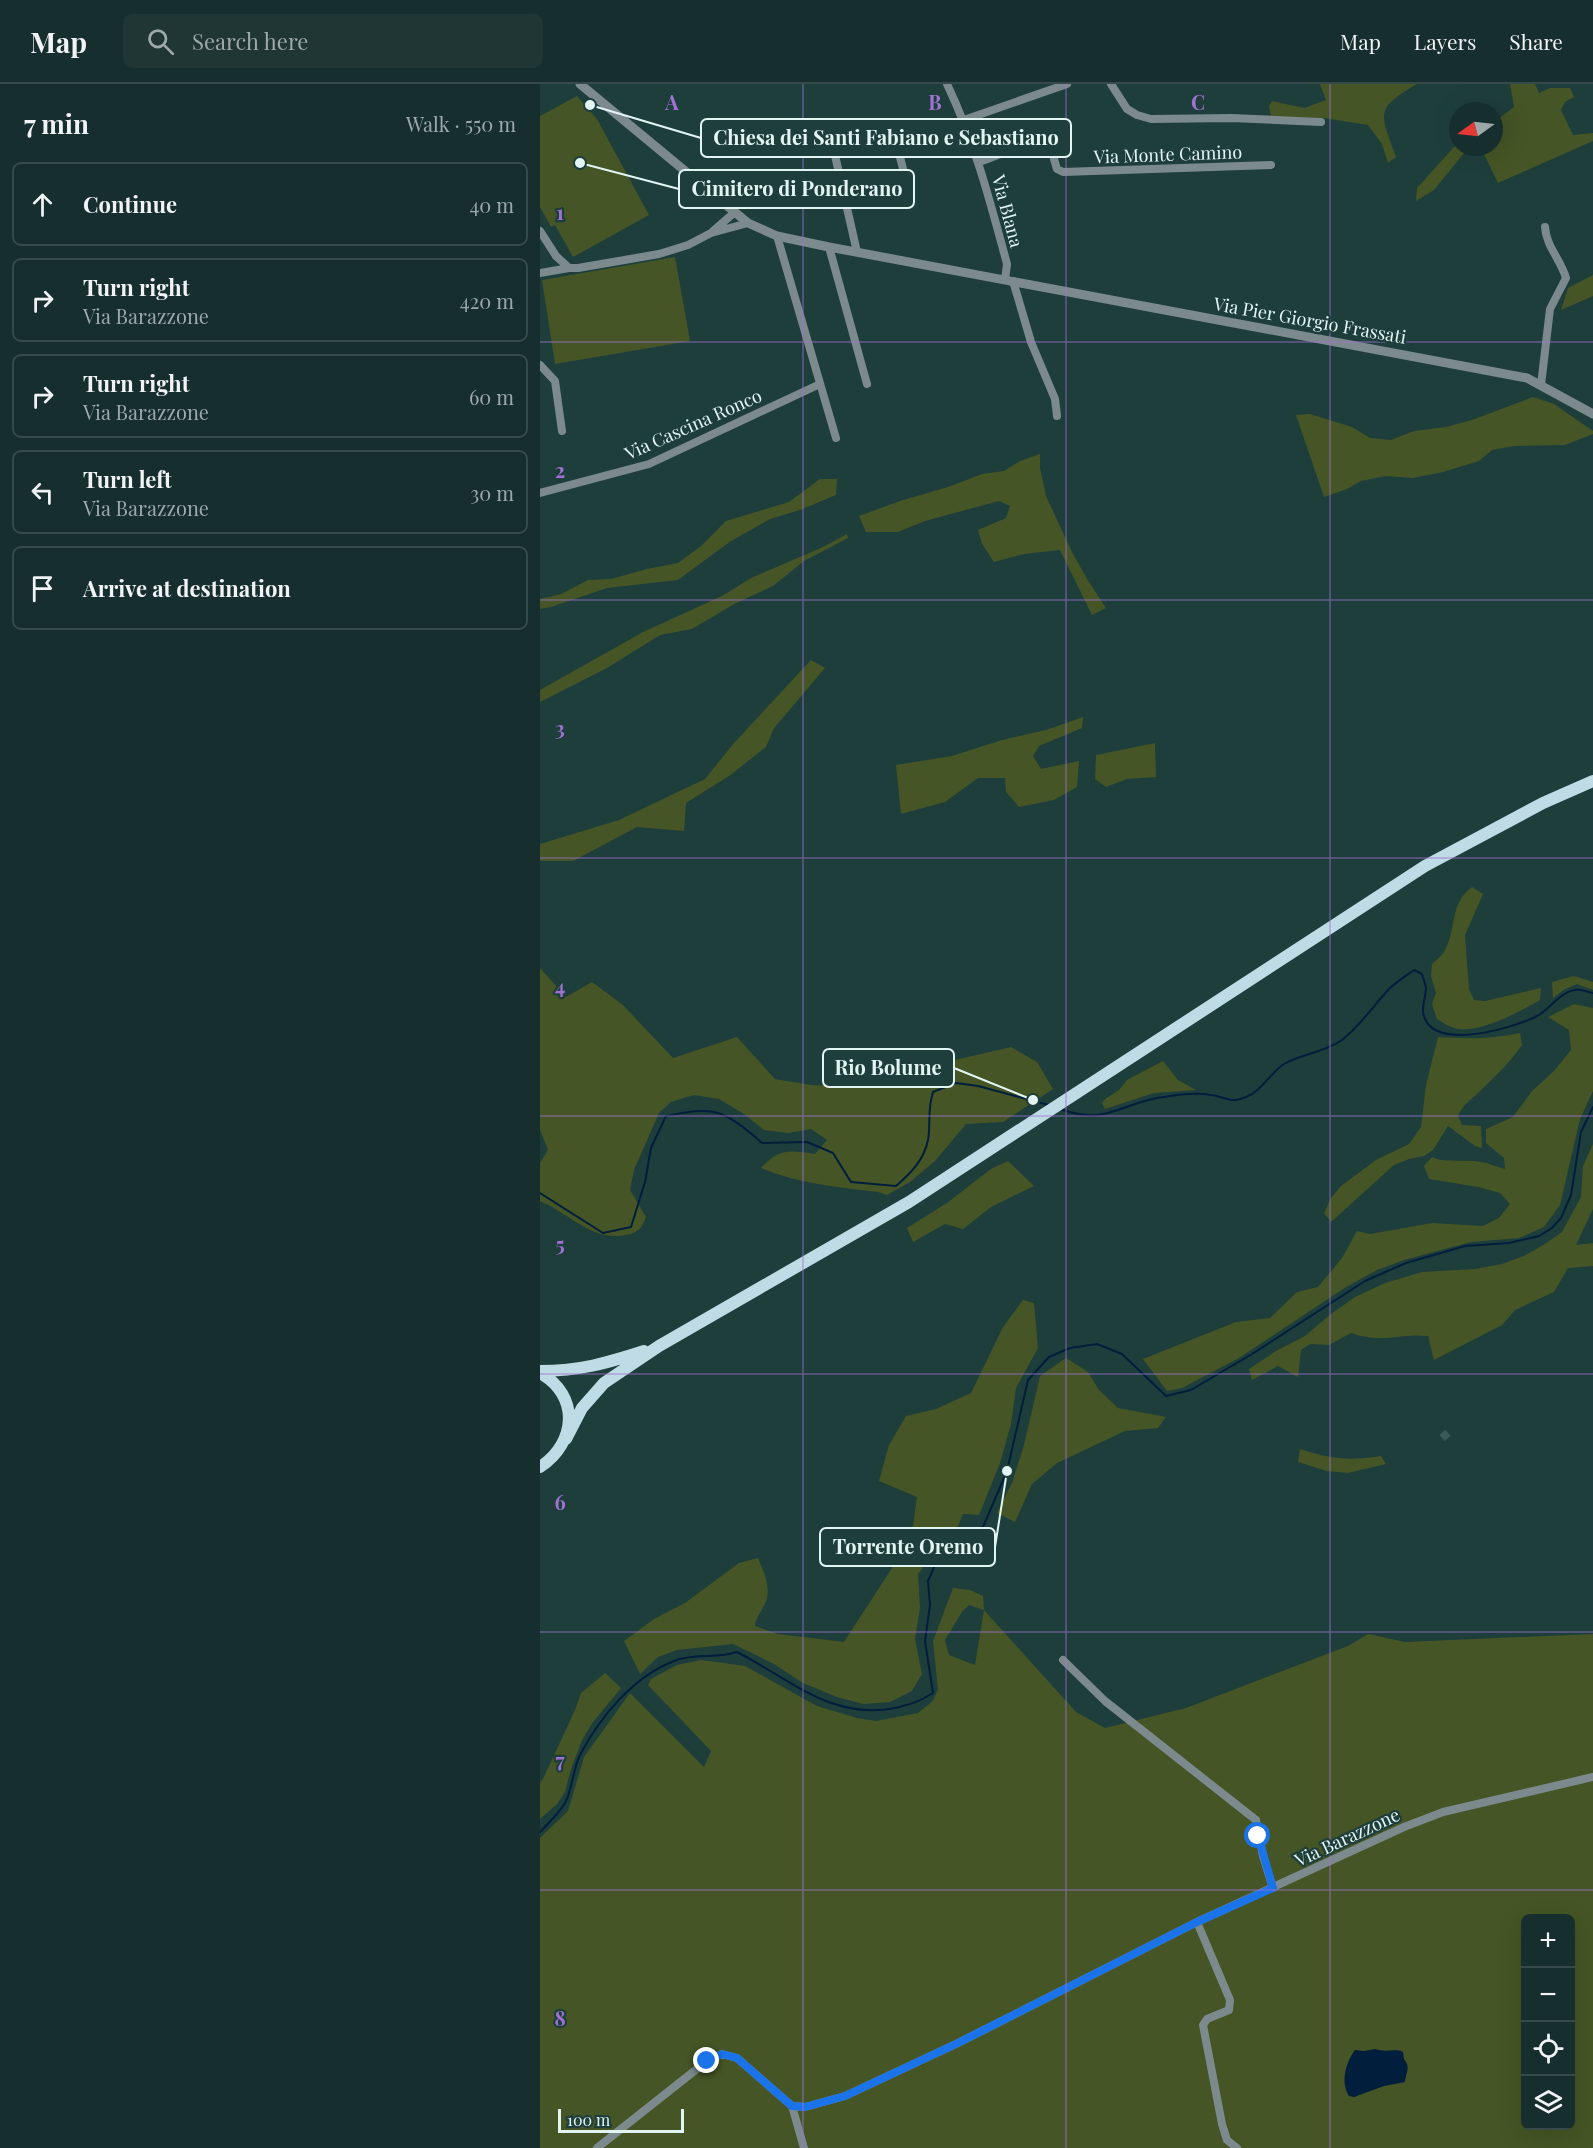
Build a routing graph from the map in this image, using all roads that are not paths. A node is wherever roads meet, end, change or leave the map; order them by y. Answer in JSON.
{"nodes":[{"id":1,"x":580,"y":84,"type":"edge"},
{"id":2,"x":947,"y":84,"type":"edge"},
{"id":3,"x":1067,"y":84,"type":"edge"},
{"id":4,"x":1111,"y":84,"type":"edge"},
{"id":5,"x":1322,"y":122,"type":"dead end"},
{"id":6,"x":966,"y":124,"type":"junction"},
{"id":7,"x":834,"y":151,"type":"dead end"},
{"id":8,"x":980,"y":162,"type":"junction"},
{"id":9,"x":1270,"y":165,"type":"dead end"},
{"id":10,"x":909,"y":193,"type":"dead end"},
{"id":11,"x":735,"y":212,"type":"junction"},
{"id":12,"x":748,"y":223,"type":"junction"},
{"id":13,"x":1545,"y":227,"type":"dead end"},
{"id":14,"x":540,"y":231,"type":"edge"},
{"id":15,"x":711,"y":233,"type":"junction"},
{"id":16,"x":777,"y":236,"type":"junction"},
{"id":17,"x":829,"y":247,"type":"junction"},
{"id":18,"x":857,"y":252,"type":"junction"},
{"id":19,"x":569,"y":268,"type":"junction"},
{"id":20,"x":540,"y":273,"type":"edge"},
{"id":21,"x":1009,"y":281,"type":"junction"},
{"id":22,"x":540,"y":365,"type":"edge"},
{"id":23,"x":820,"y":384,"type":"junction"},
{"id":24,"x":867,"y":384,"type":"dead end"},
{"id":25,"x":1541,"y":385,"type":"junction"},
{"id":26,"x":1593,"y":414,"type":"edge"},
{"id":27,"x":1057,"y":416,"type":"dead end"},
{"id":28,"x":562,"y":431,"type":"dead end"},
{"id":29,"x":836,"y":438,"type":"dead end"},
{"id":30,"x":540,"y":493,"type":"edge"},
{"id":31,"x":1593,"y":780,"type":"edge"},
{"id":32,"x":659,"y":1346,"type":"junction"},
{"id":33,"x":540,"y":1372,"type":"edge"},
{"id":34,"x":566,"y":1439,"type":"junction"},
{"id":35,"x":540,"y":1467,"type":"edge"},
{"id":36,"x":1063,"y":1660,"type":"dead end"},
{"id":37,"x":1593,"y":1777,"type":"edge"},
{"id":38,"x":1273,"y":1888,"type":"junction"},
{"id":39,"x":1197,"y":1922,"type":"junction"},
{"id":40,"x":792,"y":2106,"type":"junction"},
{"id":41,"x":597,"y":2148,"type":"edge"},
{"id":42,"x":804,"y":2148,"type":"edge"},
{"id":43,"x":1237,"y":2148,"type":"edge"}],
"edges":[{"from":1,"to":11,"type":"street","name":"Via Pier Giorgio Frassati"},
{"from":2,"to":6,"type":"street","name":"Via Blana"},
{"from":3,"to":6,"type":"street"},
{"from":4,"to":5,"type":"street"},
{"from":6,"to":8,"type":"street","name":"Via Blana"},
{"from":6,"to":10,"type":"street"},
{"from":7,"to":18,"type":"street"},
{"from":8,"to":9,"type":"street","name":"Via Monte Camino"},
{"from":8,"to":21,"type":"street","name":"Via Blana"},
{"from":11,"to":12,"type":"street","name":"Via Pier Giorgio Frassati"},
{"from":11,"to":15,"type":"street"},
{"from":12,"to":15,"type":"street"},
{"from":12,"to":16,"type":"street","name":"Via Pier Giorgio Frassati"},
{"from":13,"to":25,"type":"street"},
{"from":14,"to":19,"type":"street"},
{"from":15,"to":19,"type":"street"},
{"from":16,"to":17,"type":"street","name":"Via Pier Giorgio Frassati"},
{"from":16,"to":23,"type":"street"},
{"from":17,"to":18,"type":"street","name":"Via Pier Giorgio Frassati"},
{"from":17,"to":24,"type":"street"},
{"from":18,"to":21,"type":"street","name":"Via Pier Giorgio Frassati"},
{"from":19,"to":20,"type":"street"},
{"from":21,"to":25,"type":"street","name":"Via Pier Giorgio Frassati"},
{"from":21,"to":27,"type":"street"},
{"from":22,"to":28,"type":"street"},
{"from":23,"to":29,"type":"street"},
{"from":23,"to":30,"type":"street","name":"Via Cascina Ronco"},
{"from":25,"to":26,"type":"street","name":"Via Pier Giorgio Frassati"},
{"from":31,"to":32,"type":"main road"},
{"from":32,"to":33,"type":"main road"},
{"from":32,"to":34,"type":"main road"},
{"from":33,"to":34,"type":"main road"},
{"from":34,"to":35,"type":"main road"},
{"from":36,"to":38,"type":"street"},
{"from":37,"to":38,"type":"street","name":"Via Barazzone"},
{"from":38,"to":39,"type":"street","name":"Via Barazzone"},
{"from":39,"to":40,"type":"street","name":"Via Barazzone"},
{"from":39,"to":43,"type":"street"},
{"from":40,"to":41,"type":"street"},
{"from":40,"to":42,"type":"street"}]}
